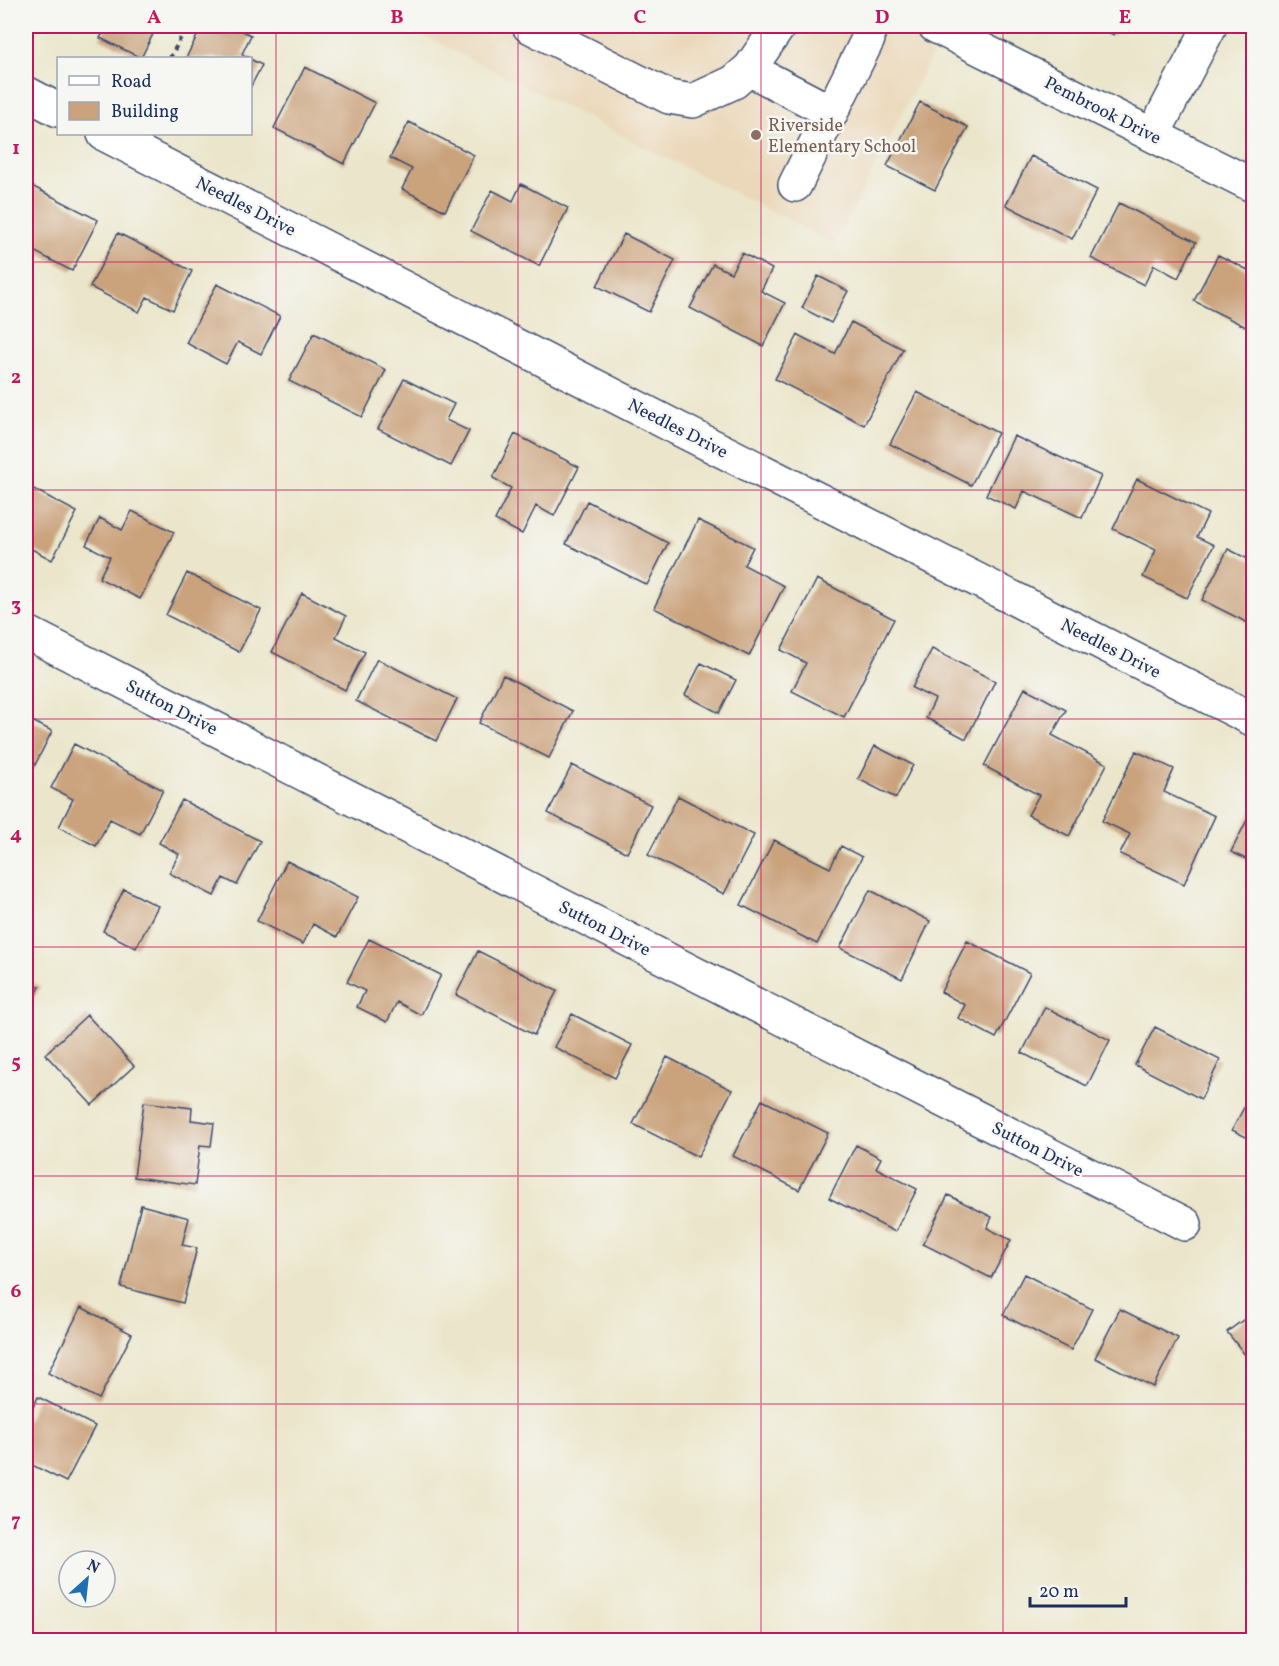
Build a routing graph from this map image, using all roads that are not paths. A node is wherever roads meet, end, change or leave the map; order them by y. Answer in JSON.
{"nodes":[{"id":1,"x":529,"y":26,"type":"edge"},
{"id":2,"x":779,"y":26,"type":"edge"},
{"id":3,"x":1210,"y":26,"type":"edge"},
{"id":4,"x":943,"y":30,"type":"edge"},
{"id":5,"x":868,"y":39,"type":"dead end"},
{"id":6,"x":749,"y":69,"type":"junction"},
{"id":7,"x":26,"y":93,"type":"edge"},
{"id":8,"x":57,"y":109,"type":"edge"},
{"id":9,"x":831,"y":112,"type":"junction"},
{"id":10,"x":106,"y":135,"type":"edge"},
{"id":11,"x":1153,"y":135,"type":"junction"},
{"id":12,"x":795,"y":185,"type":"dead end"},
{"id":13,"x":1254,"y":186,"type":"edge"},
{"id":14,"x":26,"y":632,"type":"edge"},
{"id":15,"x":1254,"y":720,"type":"edge"},
{"id":16,"x":1185,"y":1224,"type":"dead end"}],
"edges":[{"from":1,"to":6,"type":"street"},
{"from":2,"to":6,"type":"street"},
{"from":3,"to":11,"type":"street"},
{"from":4,"to":11,"type":"street","name":"Pembrook Drive"},
{"from":5,"to":9,"type":"street"},
{"from":6,"to":9,"type":"street"},
{"from":7,"to":8,"type":"street"},
{"from":9,"to":12,"type":"street"},
{"from":10,"to":15,"type":"street","name":"Needles Drive"},
{"from":11,"to":13,"type":"street","name":"Pembrook Drive"},
{"from":14,"to":16,"type":"street","name":"Sutton Drive"}]}
